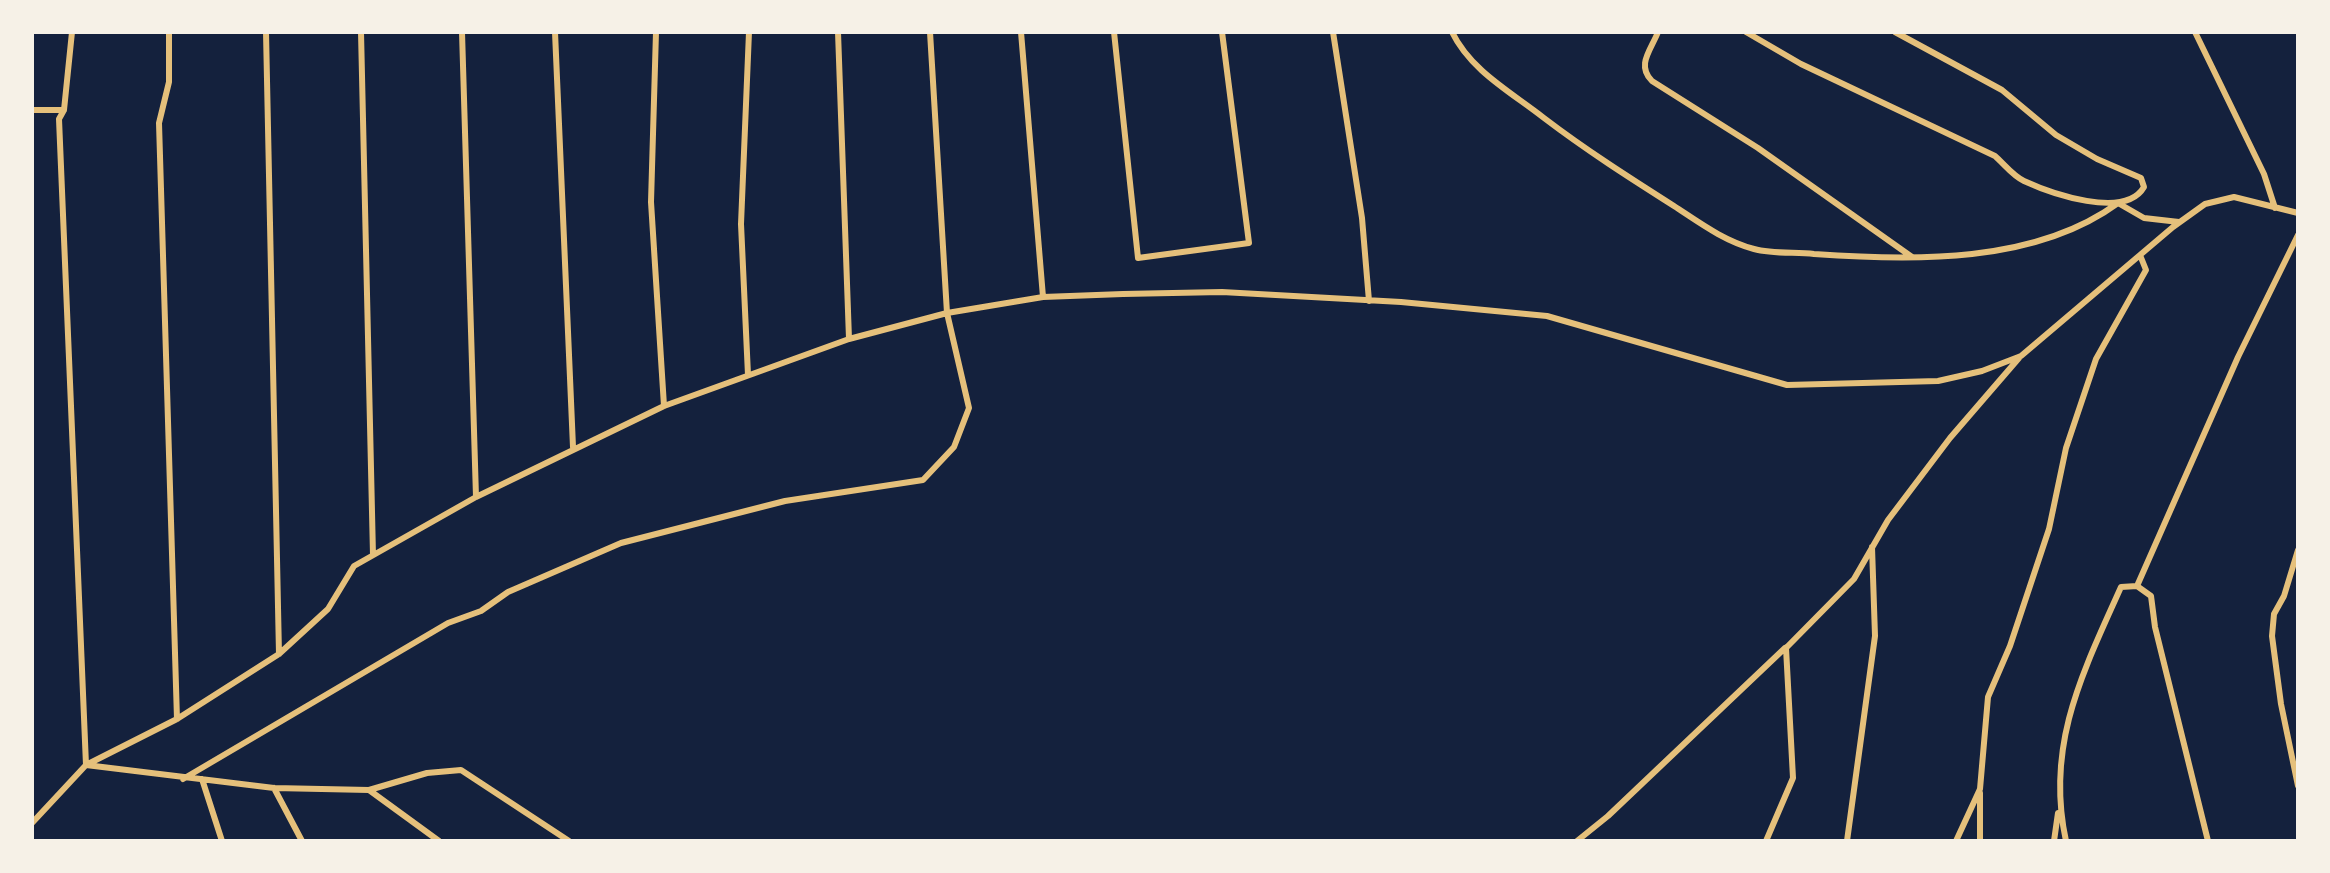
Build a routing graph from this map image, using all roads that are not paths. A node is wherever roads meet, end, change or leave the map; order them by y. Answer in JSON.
{"nodes":[{"id":1,"x":72,"y":32,"type":"edge"},
{"id":2,"x":169,"y":32,"type":"edge"},
{"id":3,"x":266,"y":32,"type":"edge"},
{"id":4,"x":361,"y":32,"type":"edge"},
{"id":5,"x":462,"y":32,"type":"edge"},
{"id":6,"x":555,"y":32,"type":"edge"},
{"id":7,"x":656,"y":32,"type":"edge"},
{"id":8,"x":749,"y":32,"type":"edge"},
{"id":9,"x":838,"y":32,"type":"edge"},
{"id":10,"x":930,"y":32,"type":"edge"},
{"id":11,"x":1021,"y":32,"type":"edge"},
{"id":12,"x":1114,"y":32,"type":"edge"},
{"id":13,"x":1222,"y":32,"type":"edge"},
{"id":14,"x":1333,"y":32,"type":"edge"},
{"id":15,"x":1452,"y":32,"type":"edge"},
{"id":16,"x":1658,"y":32,"type":"edge"},
{"id":17,"x":1746,"y":32,"type":"edge"},
{"id":18,"x":1895,"y":32,"type":"edge"},
{"id":19,"x":2195,"y":32,"type":"edge"},
{"id":20,"x":32,"y":110,"type":"edge"},
{"id":21,"x":64,"y":110,"type":"junction"},
{"id":22,"x":2118,"y":203,"type":"junction"},
{"id":23,"x":2275,"y":208,"type":"junction"},
{"id":24,"x":2298,"y":213,"type":"edge"},
{"id":25,"x":2179,"y":222,"type":"junction"},
{"id":26,"x":2298,"y":235,"type":"edge"},
{"id":27,"x":2140,"y":255,"type":"junction"},
{"id":28,"x":1912,"y":257,"type":"junction"},
{"id":29,"x":1043,"y":297,"type":"junction"},
{"id":30,"x":1369,"y":301,"type":"junction"},
{"id":31,"x":947,"y":313,"type":"junction"},
{"id":32,"x":849,"y":339,"type":"junction"},
{"id":33,"x":2021,"y":356,"type":"junction"},
{"id":34,"x":748,"y":375,"type":"junction"},
{"id":35,"x":664,"y":406,"type":"junction"},
{"id":36,"x":573,"y":447,"type":"junction"},
{"id":37,"x":476,"y":497,"type":"junction"},
{"id":38,"x":1872,"y":547,"type":"junction"},
{"id":39,"x":2298,"y":550,"type":"edge"},
{"id":40,"x":373,"y":555,"type":"junction"},
{"id":41,"x":2137,"y":586,"type":"junction"},
{"id":42,"x":1786,"y":648,"type":"junction"},
{"id":43,"x":279,"y":654,"type":"junction"},
{"id":44,"x":177,"y":719,"type":"junction"},
{"id":45,"x":86,"y":765,"type":"junction"},
{"id":46,"x":183,"y":779,"type":"junction"},
{"id":47,"x":202,"y":779,"type":"junction"},
{"id":48,"x":2298,"y":786,"type":"edge"},
{"id":49,"x":274,"y":788,"type":"junction"},
{"id":50,"x":1980,"y":789,"type":"junction"},
{"id":51,"x":369,"y":790,"type":"junction"},
{"id":52,"x":2059,"y":808,"type":"junction"},
{"id":53,"x":32,"y":823,"type":"edge"},
{"id":54,"x":222,"y":841,"type":"edge"},
{"id":55,"x":302,"y":841,"type":"edge"},
{"id":56,"x":439,"y":841,"type":"edge"},
{"id":57,"x":569,"y":841,"type":"edge"},
{"id":58,"x":1577,"y":841,"type":"edge"},
{"id":59,"x":1766,"y":841,"type":"edge"},
{"id":60,"x":1847,"y":841,"type":"edge"},
{"id":61,"x":1956,"y":841,"type":"edge"},
{"id":62,"x":1980,"y":841,"type":"edge"},
{"id":63,"x":2054,"y":841,"type":"edge"},
{"id":64,"x":2066,"y":841,"type":"edge"},
{"id":65,"x":2208,"y":841,"type":"edge"}],
"edges":[{"from":1,"to":21,"type":"street"},
{"from":2,"to":44,"type":"street"},
{"from":3,"to":43,"type":"street"},
{"from":4,"to":40,"type":"street"},
{"from":5,"to":37,"type":"street"},
{"from":6,"to":36,"type":"street"},
{"from":7,"to":35,"type":"street"},
{"from":8,"to":34,"type":"street"},
{"from":9,"to":32,"type":"street"},
{"from":10,"to":31,"type":"street"},
{"from":11,"to":29,"type":"street"},
{"from":12,"to":13,"type":"street"},
{"from":14,"to":30,"type":"street"},
{"from":15,"to":28,"type":"street"},
{"from":16,"to":28,"type":"street"},
{"from":17,"to":22,"type":"street"},
{"from":18,"to":22,"type":"street"},
{"from":19,"to":23,"type":"street"},
{"from":20,"to":21,"type":"street"},
{"from":21,"to":45,"type":"street"},
{"from":22,"to":25,"type":"street"},
{"from":22,"to":28,"type":"street"},
{"from":23,"to":24,"type":"street"},
{"from":23,"to":25,"type":"street"},
{"from":25,"to":27,"type":"street"},
{"from":26,"to":41,"type":"street"},
{"from":27,"to":33,"type":"street"},
{"from":27,"to":50,"type":"street"},
{"from":29,"to":30,"type":"street"},
{"from":29,"to":31,"type":"street"},
{"from":30,"to":33,"type":"street"},
{"from":31,"to":32,"type":"street"},
{"from":31,"to":46,"type":"street"},
{"from":32,"to":34,"type":"street"},
{"from":33,"to":38,"type":"street"},
{"from":34,"to":35,"type":"street"},
{"from":35,"to":36,"type":"street"},
{"from":36,"to":37,"type":"street"},
{"from":37,"to":40,"type":"street"},
{"from":38,"to":42,"type":"street"},
{"from":38,"to":60,"type":"street"},
{"from":39,"to":48,"type":"street"},
{"from":40,"to":43,"type":"street"},
{"from":41,"to":52,"type":"street"},
{"from":41,"to":65,"type":"street"},
{"from":42,"to":58,"type":"street"},
{"from":42,"to":59,"type":"street"},
{"from":43,"to":44,"type":"street"},
{"from":44,"to":45,"type":"street"},
{"from":45,"to":46,"type":"street"},
{"from":45,"to":53,"type":"street"},
{"from":46,"to":47,"type":"street"},
{"from":47,"to":49,"type":"street"},
{"from":47,"to":54,"type":"street"},
{"from":49,"to":51,"type":"street"},
{"from":49,"to":55,"type":"street"},
{"from":50,"to":61,"type":"street"},
{"from":50,"to":62,"type":"street"},
{"from":51,"to":56,"type":"street"},
{"from":51,"to":57,"type":"street"},
{"from":52,"to":63,"type":"street"},
{"from":52,"to":64,"type":"street"}]}
